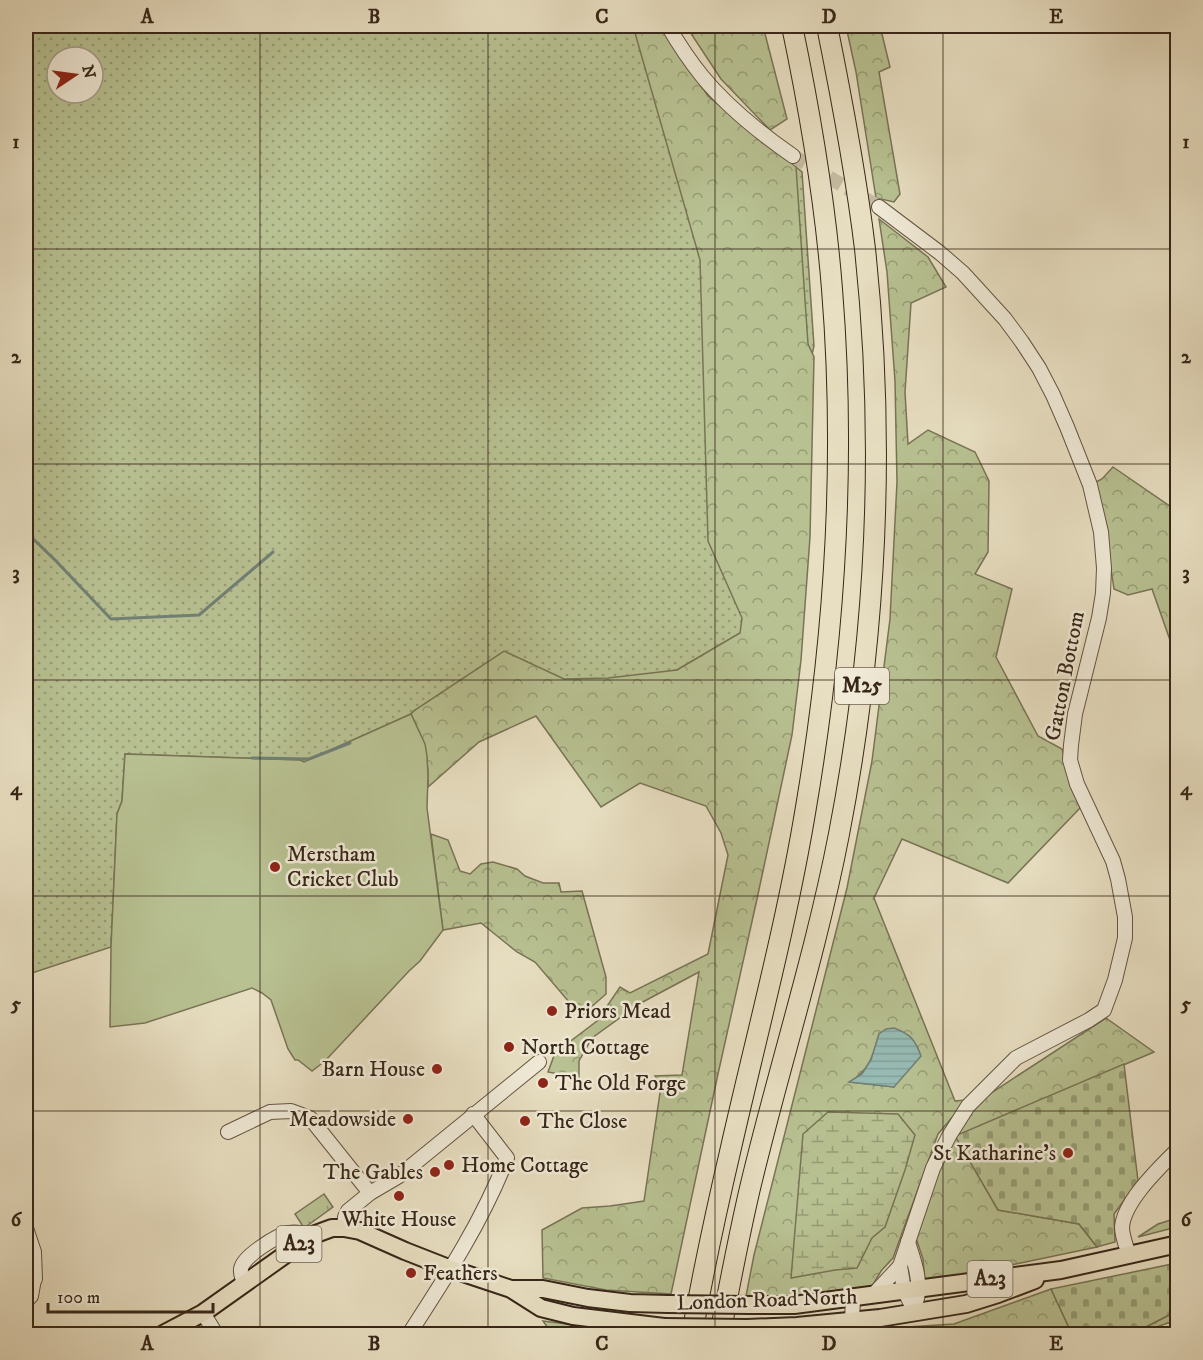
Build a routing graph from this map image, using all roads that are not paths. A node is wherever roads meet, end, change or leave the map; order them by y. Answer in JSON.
{"nodes":[{"id":1,"x":668,"y":26,"type":"edge"},
{"id":2,"x":792,"y":26,"type":"edge"},
{"id":3,"x":827,"y":26,"type":"edge"},
{"id":4,"x":793,"y":156,"type":"tunnel mouth"},
{"id":5,"x":879,"y":207,"type":"tunnel mouth"},
{"id":6,"x":539,"y":1062,"type":"dead end"},
{"id":7,"x":473,"y":1114,"type":"junction"},
{"id":8,"x":228,"y":1132,"type":"dead end"},
{"id":9,"x":1178,"y":1149,"type":"edge"},
{"id":10,"x":370,"y":1193,"type":"junction"},
{"id":11,"x":26,"y":1228,"type":"edge"},
{"id":12,"x":344,"y":1228,"type":"junction"},
{"id":13,"x":908,"y":1242,"type":"junction"},
{"id":14,"x":1178,"y":1244,"type":"edge"},
{"id":15,"x":1129,"y":1255,"type":"junction"},
{"id":16,"x":900,"y":1266,"type":"junction"},
{"id":17,"x":451,"y":1269,"type":"junction"},
{"id":18,"x":1061,"y":1270,"type":"junction"},
{"id":19,"x":511,"y":1289,"type":"junction"},
{"id":20,"x":912,"y":1289,"type":"junction"},
{"id":21,"x":873,"y":1295,"type":"junction"},
{"id":22,"x":853,"y":1298,"type":"junction"},
{"id":23,"x":26,"y":1301,"type":"edge"},
{"id":24,"x":915,"y":1312,"type":"junction"},
{"id":25,"x":203,"y":1313,"type":"junction"},
{"id":26,"x":852,"y":1331,"type":"edge"},
{"id":27,"x":163,"y":1335,"type":"edge"},
{"id":28,"x":216,"y":1335,"type":"edge"},
{"id":29,"x":409,"y":1335,"type":"edge"},
{"id":30,"x":692,"y":1335,"type":"edge"},
{"id":31,"x":720,"y":1335,"type":"edge"}],
"edges":[{"from":1,"to":4,"type":"street"},
{"from":2,"to":30,"type":"highway","number":"M25"},
{"from":3,"to":31,"type":"highway","number":"M25"},
{"from":5,"to":13,"type":"street","name":"Gatton Bottom"},
{"from":6,"to":7,"type":"street"},
{"from":7,"to":10,"type":"street"},
{"from":7,"to":17,"type":"street"},
{"from":8,"to":10,"type":"street"},
{"from":9,"to":15,"type":"street"},
{"from":10,"to":12,"type":"street"},
{"from":11,"to":23,"type":"street"},
{"from":12,"to":17,"type":"main road","number":"A23"},
{"from":12,"to":25,"type":"main road","number":"A23"},
{"from":13,"to":16,"type":"street","name":"Gatton Bottom"},
{"from":13,"to":20,"type":"street","name":"Gatton Bottom"},
{"from":14,"to":15,"type":"main road","name":"London Road North","number":"A23"},
{"from":15,"to":18,"type":"main road","name":"London Road North","number":"A23"},
{"from":16,"to":20,"type":"street","name":"Gatton Bottom"},
{"from":16,"to":21,"type":"street"},
{"from":17,"to":19,"type":"main road","name":"London Road North","number":"A23"},
{"from":17,"to":29,"type":"street"},
{"from":18,"to":20,"type":"main road","name":"London Road North","number":"A23"},
{"from":18,"to":24,"type":"main road","name":"London Road North","number":"A23"},
{"from":19,"to":22,"type":"main road","name":"London Road North","number":"A23","bridge":true},
{"from":19,"to":26,"type":"main road","name":"London Road North","number":"A23","bridge":true},
{"from":20,"to":21,"type":"main road","name":"London Road North","number":"A23"},
{"from":20,"to":24,"type":"street","name":"Gatton Bottom"},
{"from":21,"to":22,"type":"main road","name":"London Road North","number":"A23"},
{"from":22,"to":26,"type":"street"},
{"from":24,"to":26,"type":"main road","name":"London Road North","number":"A23"},
{"from":25,"to":27,"type":"main road","number":"A23"},
{"from":25,"to":28,"type":"street"}]}
